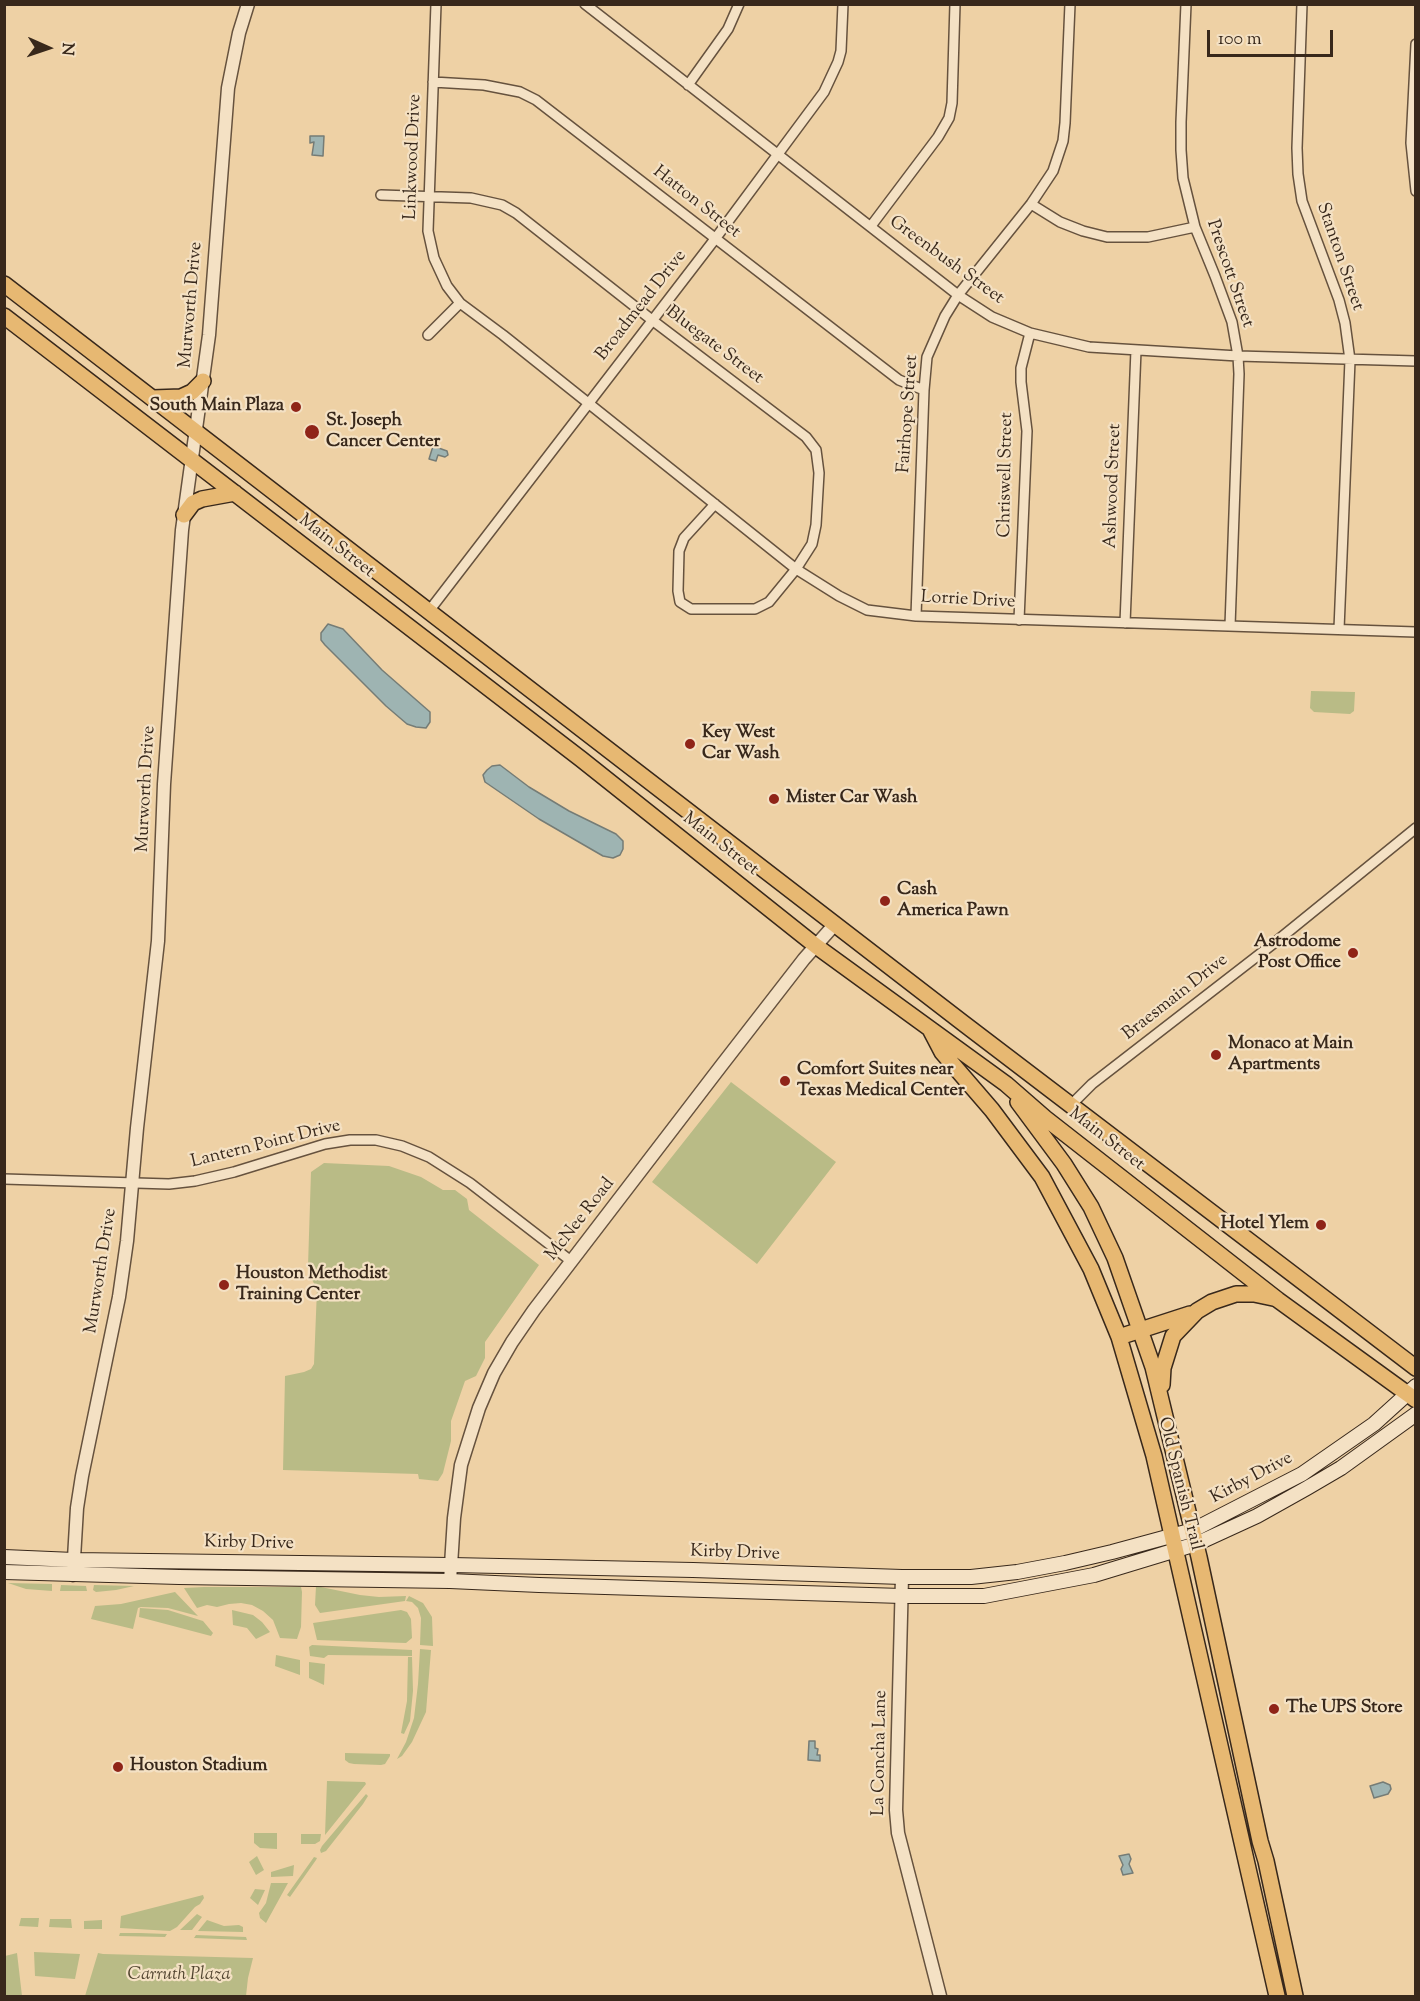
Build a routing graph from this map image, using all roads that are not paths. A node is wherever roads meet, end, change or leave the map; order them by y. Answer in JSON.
{"nodes":[{"id":1,"x":248,"y":4,"type":"edge"},
{"id":2,"x":436,"y":4,"type":"edge"},
{"id":3,"x":585,"y":4,"type":"edge"},
{"id":4,"x":604,"y":4,"type":"edge"},
{"id":5,"x":739,"y":4,"type":"edge"},
{"id":6,"x":843,"y":4,"type":"edge"},
{"id":7,"x":955,"y":4,"type":"edge"},
{"id":8,"x":1070,"y":4,"type":"edge"},
{"id":9,"x":1186,"y":4,"type":"edge"},
{"id":10,"x":1302,"y":4,"type":"edge"},
{"id":11,"x":597,"y":14,"type":"junction"},
{"id":12,"x":1416,"y":44,"type":"edge"},
{"id":13,"x":433,"y":82,"type":"junction"},
{"id":14,"x":687,"y":85,"type":"junction"},
{"id":15,"x":778,"y":155,"type":"junction"},
{"id":16,"x":1416,"y":191,"type":"edge"},
{"id":17,"x":381,"y":195,"type":"dead end"},
{"id":18,"x":428,"y":196,"type":"junction"},
{"id":19,"x":1031,"y":204,"type":"junction"},
{"id":20,"x":871,"y":226,"type":"junction"},
{"id":21,"x":1195,"y":226,"type":"junction"},
{"id":22,"x":715,"y":239,"type":"junction"},
{"id":23,"x":4,"y":284,"type":"edge"},
{"id":24,"x":958,"y":295,"type":"junction"},
{"id":25,"x":460,"y":303,"type":"junction"},
{"id":26,"x":4,"y":316,"type":"edge"},
{"id":27,"x":652,"y":320,"type":"junction"},
{"id":28,"x":1030,"y":333,"type":"junction"},
{"id":29,"x":428,"y":335,"type":"dead end"},
{"id":30,"x":1136,"y":350,"type":"junction"},
{"id":31,"x":1238,"y":356,"type":"junction"},
{"id":32,"x":1350,"y":360,"type":"junction"},
{"id":33,"x":1416,"y":362,"type":"edge"},
{"id":34,"x":203,"y":381,"type":"junction"},
{"id":35,"x":924,"y":390,"type":"junction"},
{"id":36,"x":153,"y":398,"type":"junction"},
{"id":37,"x":588,"y":403,"type":"junction"},
{"id":38,"x":195,"y":431,"type":"junction"},
{"id":39,"x":192,"y":460,"type":"junction"},
{"id":40,"x":235,"y":493,"type":"junction"},
{"id":41,"x":715,"y":504,"type":"junction"},
{"id":42,"x":184,"y":515,"type":"junction"},
{"id":43,"x":796,"y":569,"type":"junction"},
{"id":44,"x":429,"y":611,"type":"junction"},
{"id":45,"x":916,"y":616,"type":"junction"},
{"id":46,"x":1019,"y":620,"type":"junction"},
{"id":47,"x":1125,"y":622,"type":"junction"},
{"id":48,"x":1230,"y":626,"type":"junction"},
{"id":49,"x":1339,"y":629,"type":"junction"},
{"id":50,"x":412,"y":630,"type":"junction"},
{"id":51,"x":1416,"y":632,"type":"edge"},
{"id":52,"x":512,"y":675,"type":"junction"},
{"id":53,"x":497,"y":695,"type":"junction"},
{"id":54,"x":596,"y":741,"type":"junction"},
{"id":55,"x":581,"y":759,"type":"junction"},
{"id":56,"x":1416,"y":828,"type":"edge"},
{"id":57,"x":835,"y":924,"type":"junction"},
{"id":58,"x":816,"y":946,"type":"junction"},
{"id":59,"x":963,"y":1023,"type":"junction"},
{"id":60,"x":930,"y":1029,"type":"junction"},
{"id":61,"x":1006,"y":1084,"type":"junction"},
{"id":62,"x":1070,"y":1106,"type":"junction"},
{"id":63,"x":1056,"y":1126,"type":"junction"},
{"id":64,"x":1064,"y":1164,"type":"junction"},
{"id":65,"x":1042,"y":1177,"type":"junction"},
{"id":66,"x":4,"y":1179,"type":"edge"},
{"id":67,"x":132,"y":1183,"type":"junction"},
{"id":68,"x":571,"y":1261,"type":"junction"},
{"id":69,"x":1278,"y":1299,"type":"junction"},
{"id":70,"x":1197,"y":1311,"type":"junction"},
{"id":71,"x":1140,"y":1329,"type":"junction"},
{"id":72,"x":1119,"y":1337,"type":"junction"},
{"id":73,"x":1416,"y":1368,"type":"edge"},
{"id":74,"x":1413,"y":1394,"type":"edge"},
{"id":75,"x":1161,"y":1403,"type":"junction"},
{"id":76,"x":1416,"y":1414,"type":"edge"},
{"id":77,"x":1312,"y":1467,"type":"junction"},
{"id":78,"x":1320,"y":1480,"type":"junction"},
{"id":79,"x":1194,"y":1537,"type":"junction"},
{"id":80,"x":1174,"y":1544,"type":"junction"},
{"id":81,"x":4,"y":1557,"type":"edge"},
{"id":82,"x":74,"y":1560,"type":"junction"},
{"id":83,"x":264,"y":1563,"type":"junction"},
{"id":84,"x":451,"y":1565,"type":"junction"},
{"id":85,"x":4,"y":1572,"type":"edge"},
{"id":86,"x":768,"y":1574,"type":"junction"},
{"id":87,"x":73,"y":1575,"type":"junction"},
{"id":88,"x":902,"y":1577,"type":"junction"},
{"id":89,"x":263,"y":1578,"type":"junction"},
{"id":90,"x":450,"y":1581,"type":"junction"},
{"id":91,"x":768,"y":1591,"type":"junction"},
{"id":92,"x":902,"y":1596,"type":"junction"},
{"id":93,"x":1218,"y":1645,"type":"junction"},
{"id":94,"x":1198,"y":1649,"type":"junction"},
{"id":95,"x":1241,"y":1755,"type":"junction"},
{"id":96,"x":1224,"y":1760,"type":"junction"},
{"id":97,"x":1260,"y":1841,"type":"junction"},
{"id":98,"x":1243,"y":1846,"type":"junction"},
{"id":99,"x":1276,"y":1905,"type":"junction"},
{"id":100,"x":1258,"y":1910,"type":"junction"},
{"id":101,"x":940,"y":1996,"type":"edge"},
{"id":102,"x":1277,"y":1996,"type":"edge"},
{"id":103,"x":1296,"y":1996,"type":"edge"}],
"edges":[{"from":1,"to":34,"type":"street","name":"Murworth Drive"},
{"from":2,"to":13,"type":"street","name":"Linkwood Drive"},
{"from":3,"to":11,"type":"street","name":"Greenbush Street"},
{"from":4,"to":11,"type":"street"},
{"from":5,"to":14,"type":"street"},
{"from":6,"to":15,"type":"street","name":"Broadmead Drive"},
{"from":7,"to":20,"type":"street"},
{"from":8,"to":19,"type":"street","name":"Fairhope Street"},
{"from":9,"to":21,"type":"street","name":"Prescott Street"},
{"from":10,"to":32,"type":"street","name":"Stanton Street"},
{"from":11,"to":14,"type":"street","name":"Greenbush Street"},
{"from":12,"to":16,"type":"street"},
{"from":13,"to":18,"type":"street","name":"Linkwood Drive"},
{"from":13,"to":22,"type":"street","name":"Hatton Street"},
{"from":14,"to":15,"type":"street","name":"Greenbush Street"},
{"from":15,"to":20,"type":"street","name":"Greenbush Street"},
{"from":15,"to":22,"type":"street","name":"Broadmead Drive"},
{"from":17,"to":18,"type":"street","name":"Bluegate Street"},
{"from":18,"to":25,"type":"street","name":"Linkwood Drive"},
{"from":18,"to":27,"type":"street","name":"Bluegate Street"},
{"from":19,"to":21,"type":"street"},
{"from":19,"to":24,"type":"street","name":"Fairhope Street"},
{"from":20,"to":24,"type":"street","name":"Greenbush Street"},
{"from":21,"to":31,"type":"street","name":"Prescott Street"},
{"from":22,"to":27,"type":"street","name":"Broadmead Drive"},
{"from":22,"to":35,"type":"street","name":"Hatton Street"},
{"from":23,"to":36,"type":"main road","name":"Main Street"},
{"from":24,"to":28,"type":"street","name":"Greenbush Street"},
{"from":24,"to":35,"type":"street","name":"Fairhope Street"},
{"from":25,"to":29,"type":"street"},
{"from":25,"to":37,"type":"street","name":"Linkwood Drive"},
{"from":26,"to":39,"type":"main road","name":"Main Street"},
{"from":27,"to":37,"type":"street","name":"Broadmead Drive"},
{"from":27,"to":43,"type":"street","name":"Bluegate Street"},
{"from":28,"to":30,"type":"street","name":"Greenbush Street"},
{"from":28,"to":46,"type":"street","name":"Chriswell Street"},
{"from":30,"to":31,"type":"street","name":"Greenbush Street"},
{"from":30,"to":47,"type":"street","name":"Ashwood Street"},
{"from":31,"to":32,"type":"street","name":"Greenbush Street"},
{"from":31,"to":48,"type":"street","name":"Prescott Street"},
{"from":32,"to":33,"type":"street","name":"Greenbush Street"},
{"from":32,"to":49,"type":"street","name":"Stanton Street"},
{"from":34,"to":36,"type":"main road"},
{"from":34,"to":38,"type":"street","name":"Murworth Drive"},
{"from":35,"to":45,"type":"street","name":"Fairhope Street"},
{"from":36,"to":38,"type":"main road","name":"Main Street"},
{"from":37,"to":41,"type":"street","name":"Lorrie Drive"},
{"from":37,"to":44,"type":"street","name":"Broadmead Drive"},
{"from":38,"to":39,"type":"street","name":"Murworth Drive"},
{"from":38,"to":44,"type":"main road","name":"Main Street"},
{"from":39,"to":40,"type":"main road","name":"Main Street"},
{"from":39,"to":42,"type":"street","name":"Murworth Drive"},
{"from":40,"to":42,"type":"main road"},
{"from":40,"to":50,"type":"main road","name":"Main Street"},
{"from":41,"to":43,"type":"street","name":"Lorrie Drive"},
{"from":41,"to":43,"type":"street"},
{"from":42,"to":67,"type":"street","name":"Murworth Drive"},
{"from":43,"to":45,"type":"street","name":"Lorrie Drive"},
{"from":44,"to":50,"type":"main road"},
{"from":44,"to":52,"type":"main road","name":"Main Street"},
{"from":45,"to":46,"type":"street","name":"Lorrie Drive"},
{"from":46,"to":47,"type":"street","name":"Lorrie Drive"},
{"from":47,"to":48,"type":"street","name":"Lorrie Drive"},
{"from":48,"to":49,"type":"street","name":"Lorrie Drive"},
{"from":49,"to":51,"type":"street","name":"Lorrie Drive"},
{"from":50,"to":53,"type":"main road","name":"Main Street"},
{"from":52,"to":53,"type":"main road"},
{"from":52,"to":54,"type":"main road","name":"Main Street"},
{"from":53,"to":55,"type":"main road","name":"Main Street"},
{"from":54,"to":55,"type":"main road"},
{"from":54,"to":57,"type":"main road","name":"Main Street"},
{"from":55,"to":58,"type":"main road","name":"Main Street"},
{"from":56,"to":62,"type":"street","name":"Braesmain Drive"},
{"from":57,"to":58,"type":"street","name":"McNee Road"},
{"from":57,"to":59,"type":"main road","name":"Main Street"},
{"from":58,"to":60,"type":"main road","name":"Main Street"},
{"from":58,"to":68,"type":"street","name":"McNee Road"},
{"from":59,"to":61,"type":"main road","name":"Old Spanish Trail"},
{"from":59,"to":62,"type":"main road","name":"Main Street"},
{"from":60,"to":61,"type":"main road","name":"Main Street"},
{"from":60,"to":65,"type":"main road","name":"Old Spanish Trail"},
{"from":61,"to":63,"type":"main road","name":"Main Street"},
{"from":61,"to":64,"type":"main road","name":"Old Spanish Trail"},
{"from":62,"to":63,"type":"main road"},
{"from":62,"to":73,"type":"main road","name":"Main Street"},
{"from":63,"to":69,"type":"main road","name":"Main Street"},
{"from":64,"to":65,"type":"main road"},
{"from":64,"to":71,"type":"main road","name":"Old Spanish Trail"},
{"from":65,"to":72,"type":"main road","name":"Old Spanish Trail"},
{"from":66,"to":67,"type":"street","name":"Lantern Point Drive"},
{"from":67,"to":68,"type":"street","name":"Lantern Point Drive"},
{"from":67,"to":82,"type":"street","name":"Murworth Drive"},
{"from":68,"to":84,"type":"street","name":"McNee Road"},
{"from":69,"to":70,"type":"main road"},
{"from":69,"to":74,"type":"main road","name":"Main Street"},
{"from":70,"to":71,"type":"main road"},
{"from":70,"to":75,"type":"main road"},
{"from":71,"to":72,"type":"main road"},
{"from":71,"to":75,"type":"main road","name":"Old Spanish Trail"},
{"from":72,"to":80,"type":"main road","name":"Old Spanish Trail"},
{"from":74,"to":77,"type":"main road","name":"Kirby Drive"},
{"from":75,"to":79,"type":"main road","name":"Old Spanish Trail"},
{"from":76,"to":78,"type":"main road","name":"Kirby Drive"},
{"from":77,"to":78,"type":"main road"},
{"from":77,"to":79,"type":"main road","name":"Kirby Drive"},
{"from":78,"to":79,"type":"main road","name":"Kirby Drive"},
{"from":79,"to":80,"type":"main road","name":"Kirby Drive"},
{"from":79,"to":93,"type":"main road","name":"Old Spanish Trail"},
{"from":80,"to":88,"type":"main road","name":"Kirby Drive"},
{"from":80,"to":92,"type":"main road","name":"Kirby Drive"},
{"from":80,"to":94,"type":"main road","name":"Old Spanish Trail"},
{"from":81,"to":82,"type":"main road","name":"Kirby Drive"},
{"from":82,"to":83,"type":"main road","name":"Kirby Drive"},
{"from":82,"to":87,"type":"street","name":"Murworth Drive"},
{"from":83,"to":84,"type":"main road","name":"Kirby Drive"},
{"from":83,"to":89,"type":"main road"},
{"from":84,"to":86,"type":"main road","name":"Kirby Drive"},
{"from":84,"to":90,"type":"street","name":"McNee Road"},
{"from":85,"to":87,"type":"main road","name":"Kirby Drive"},
{"from":86,"to":88,"type":"main road","name":"Kirby Drive"},
{"from":86,"to":91,"type":"main road"},
{"from":87,"to":89,"type":"main road","name":"Kirby Drive"},
{"from":88,"to":92,"type":"street","name":"La Concha Lane"},
{"from":89,"to":90,"type":"main road","name":"Kirby Drive"},
{"from":90,"to":91,"type":"main road","name":"Kirby Drive"},
{"from":91,"to":92,"type":"main road","name":"Kirby Drive"},
{"from":92,"to":101,"type":"street","name":"La Concha Lane"},
{"from":93,"to":94,"type":"main road"},
{"from":93,"to":95,"type":"main road","name":"Old Spanish Trail"},
{"from":94,"to":96,"type":"main road","name":"Old Spanish Trail"},
{"from":95,"to":96,"type":"main road"},
{"from":95,"to":97,"type":"main road","name":"Old Spanish Trail"},
{"from":96,"to":98,"type":"main road","name":"Old Spanish Trail"},
{"from":97,"to":98,"type":"main road"},
{"from":97,"to":99,"type":"main road","name":"Old Spanish Trail"},
{"from":98,"to":100,"type":"main road","name":"Old Spanish Trail"},
{"from":99,"to":100,"type":"main road"},
{"from":99,"to":103,"type":"main road","name":"Old Spanish Trail"},
{"from":100,"to":102,"type":"main road","name":"Old Spanish Trail"}]}
